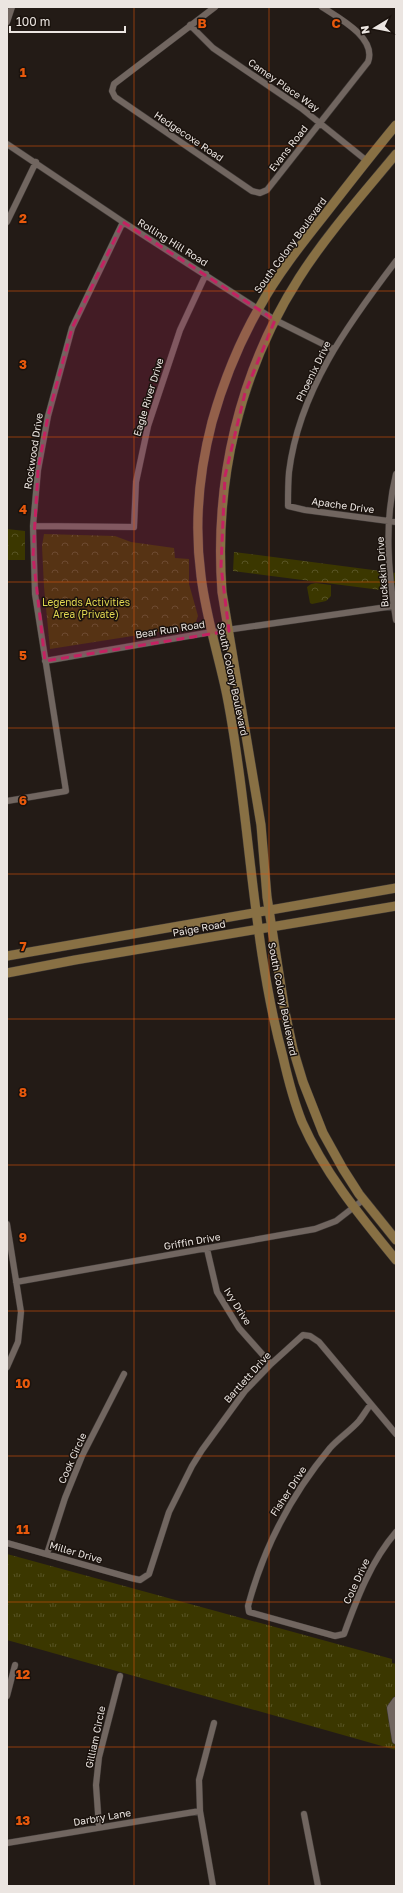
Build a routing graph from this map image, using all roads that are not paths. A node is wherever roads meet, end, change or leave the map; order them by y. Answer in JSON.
{"nodes":[{"id":1,"x":12,"y":7,"type":"edge"},
{"id":2,"x":215,"y":7,"type":"edge"},
{"id":3,"x":322,"y":7,"type":"edge"},
{"id":4,"x":7,"y":22,"type":"edge"},
{"id":5,"x":190,"y":25,"type":"junction"},
{"id":6,"x":320,"y":122,"type":"junction"},
{"id":7,"x":396,"y":124,"type":"edge"},
{"id":8,"x":7,"y":144,"type":"edge"},
{"id":9,"x":396,"y":154,"type":"edge"},
{"id":10,"x":367,"y":161,"type":"junction"},
{"id":11,"x":36,"y":162,"type":"junction"},
{"id":12,"x":260,"y":193,"type":"joint"},
{"id":13,"x":7,"y":222,"type":"edge"},
{"id":14,"x":123,"y":222,"type":"junction"},
{"id":15,"x":396,"y":261,"type":"edge"},
{"id":16,"x":206,"y":274,"type":"junction"},
{"id":17,"x":258,"y":309,"type":"junction"},
{"id":18,"x":275,"y":320,"type":"junction"},
{"id":19,"x":332,"y":350,"type":"junction"},
{"id":20,"x":396,"y":474,"type":"edge"},
{"id":21,"x":288,"y":506,"type":"joint"},
{"id":22,"x":393,"y":521,"type":"edge"},
{"id":23,"x":33,"y":526,"type":"junction"},
{"id":24,"x":394,"y":606,"type":"junction"},
{"id":25,"x":396,"y":620,"type":"edge"},
{"id":26,"x":229,"y":630,"type":"junction"},
{"id":27,"x":211,"y":633,"type":"junction"},
{"id":28,"x":45,"y":661,"type":"junction"},
{"id":29,"x":248,"y":744,"type":"junction"},
{"id":30,"x":235,"y":745,"type":"junction"},
{"id":31,"x":7,"y":801,"type":"edge"},
{"id":32,"x":258,"y":809,"type":"junction"},
{"id":33,"x":245,"y":821,"type":"junction"},
{"id":34,"x":396,"y":888,"type":"edge"},
{"id":35,"x":378,"y":891,"type":"junction"},
{"id":36,"x":396,"y":906,"type":"edge"},
{"id":37,"x":384,"y":908,"type":"junction"},
{"id":38,"x":269,"y":910,"type":"junction"},
{"id":39,"x":255,"y":912,"type":"junction"},
{"id":40,"x":272,"y":926,"type":"junction"},
{"id":41,"x":258,"y":929,"type":"junction"},
{"id":42,"x":114,"y":936,"type":"junction"},
{"id":43,"x":117,"y":953,"type":"junction"},
{"id":44,"x":7,"y":956,"type":"edge"},
{"id":45,"x":7,"y":974,"type":"edge"},
{"id":46,"x":303,"y":1082,"type":"junction"},
{"id":47,"x":290,"y":1086,"type":"junction"},
{"id":48,"x":323,"y":1133,"type":"junction"},
{"id":49,"x":316,"y":1149,"type":"junction"},
{"id":50,"x":363,"y":1200,"type":"junction"},
{"id":51,"x":354,"y":1208,"type":"junction"},
{"id":52,"x":7,"y":1224,"type":"edge"},
{"id":53,"x":396,"y":1240,"type":"edge"},
{"id":54,"x":207,"y":1249,"type":"junction"},
{"id":55,"x":396,"y":1260,"type":"edge"},
{"id":56,"x":16,"y":1282,"type":"junction"},
{"id":57,"x":271,"y":1364,"type":"junction"},
{"id":58,"x":7,"y":1367,"type":"edge"},
{"id":59,"x":124,"y":1374,"type":"dead end"},
{"id":60,"x":371,"y":1404,"type":"junction"},
{"id":61,"x":396,"y":1434,"type":"edge"},
{"id":62,"x":396,"y":1532,"type":"edge"},
{"id":63,"x":7,"y":1543,"type":"edge"},
{"id":64,"x":46,"y":1554,"type":"junction"},
{"id":65,"x":140,"y":1580,"type":"joint"},
{"id":66,"x":335,"y":1636,"type":"joint"},
{"id":67,"x":15,"y":1665,"type":"dead end"},
{"id":68,"x":120,"y":1676,"type":"dead end"},
{"id":69,"x":7,"y":1696,"type":"edge"},
{"id":70,"x":396,"y":1701,"type":"edge"},
{"id":71,"x":214,"y":1723,"type":"dead end"},
{"id":72,"x":396,"y":1740,"type":"edge"},
{"id":73,"x":200,"y":1811,"type":"junction"},
{"id":74,"x":304,"y":1814,"type":"dead end"},
{"id":75,"x":99,"y":1827,"type":"junction"},
{"id":76,"x":7,"y":1843,"type":"edge"},
{"id":77,"x":213,"y":1886,"type":"edge"},
{"id":78,"x":318,"y":1886,"type":"edge"}],
"edges":[{"from":1,"to":4,"type":"street"},
{"from":2,"to":5,"type":"street"},
{"from":3,"to":6,"type":"street","name":"Evans Road"},
{"from":5,"to":6,"type":"street","name":"Camey Place Way"},
{"from":5,"to":12,"type":"street","name":"Hedgecoxe Road"},
{"from":6,"to":10,"type":"street","name":"Camey Place Way"},
{"from":6,"to":12,"type":"street","name":"Evans Road"},
{"from":7,"to":10,"type":"main road","name":"South Colony Boulevard"},
{"from":8,"to":11,"type":"street","name":"Rolling Hill Road"},
{"from":9,"to":18,"type":"main road","name":"South Colony Boulevard"},
{"from":10,"to":17,"type":"main road","name":"South Colony Boulevard"},
{"from":11,"to":13,"type":"street"},
{"from":11,"to":14,"type":"street","name":"Rolling Hill Road"},
{"from":14,"to":16,"type":"street","name":"Rolling Hill Road"},
{"from":14,"to":23,"type":"street","name":"Rockwood Drive"},
{"from":15,"to":19,"type":"street","name":"Phoenix Drive"},
{"from":16,"to":17,"type":"street","name":"Rolling Hill Road"},
{"from":16,"to":23,"type":"street","name":"Eagle River Drive"},
{"from":17,"to":18,"type":"street","name":"Rolling Hill Road"},
{"from":17,"to":27,"type":"main road","name":"South Colony Boulevard"},
{"from":18,"to":19,"type":"street","name":"Rolling Hill Road"},
{"from":18,"to":26,"type":"main road","name":"South Colony Boulevard"},
{"from":19,"to":21,"type":"street","name":"Phoenix Drive"},
{"from":20,"to":22,"type":"street","name":"Buckskin Drive"},
{"from":21,"to":22,"type":"street","name":"Apache Drive"},
{"from":22,"to":24,"type":"street","name":"Buckskin Drive"},
{"from":23,"to":28,"type":"street","name":"Rockwood Drive"},
{"from":24,"to":25,"type":"street","name":"Buckskin Drive"},
{"from":24,"to":26,"type":"street","name":"Bear Run Road"},
{"from":26,"to":27,"type":"street","name":"Bear Run Road"},
{"from":26,"to":29,"type":"main road","name":"South Colony Boulevard"},
{"from":27,"to":28,"type":"street","name":"Bear Run Road"},
{"from":27,"to":30,"type":"main road","name":"South Colony Boulevard"},
{"from":28,"to":31,"type":"street","name":"Rockwood Drive"},
{"from":29,"to":30,"type":"main road"},
{"from":29,"to":32,"type":"main road","name":"South Colony Boulevard"},
{"from":30,"to":33,"type":"main road","name":"South Colony Boulevard"},
{"from":32,"to":33,"type":"main road"},
{"from":32,"to":38,"type":"main road","name":"South Colony Boulevard"},
{"from":33,"to":39,"type":"main road","name":"South Colony Boulevard"},
{"from":34,"to":35,"type":"main road","name":"Paige Road"},
{"from":35,"to":37,"type":"main road"},
{"from":35,"to":38,"type":"main road","name":"Paige Road"},
{"from":36,"to":37,"type":"main road","name":"Paige Road"},
{"from":37,"to":40,"type":"main road","name":"Paige Road"},
{"from":38,"to":39,"type":"main road","name":"Paige Road"},
{"from":38,"to":40,"type":"main road","name":"South Colony Boulevard"},
{"from":39,"to":41,"type":"main road","name":"South Colony Boulevard"},
{"from":39,"to":42,"type":"main road","name":"Paige Road"},
{"from":40,"to":41,"type":"main road","name":"Paige Road"},
{"from":40,"to":46,"type":"main road","name":"South Colony Boulevard"},
{"from":41,"to":43,"type":"main road","name":"Paige Road"},
{"from":41,"to":47,"type":"main road","name":"South Colony Boulevard"},
{"from":42,"to":43,"type":"main road"},
{"from":42,"to":44,"type":"main road","name":"Paige Road"},
{"from":43,"to":45,"type":"main road","name":"Paige Road"},
{"from":46,"to":47,"type":"main road"},
{"from":46,"to":48,"type":"main road","name":"South Colony Boulevard"},
{"from":47,"to":49,"type":"main road","name":"South Colony Boulevard"},
{"from":48,"to":49,"type":"main road"},
{"from":48,"to":50,"type":"main road","name":"South Colony Boulevard"},
{"from":49,"to":51,"type":"main road","name":"South Colony Boulevard"},
{"from":50,"to":51,"type":"street","name":"Griffin Drive"},
{"from":50,"to":53,"type":"main road","name":"South Colony Boulevard"},
{"from":51,"to":54,"type":"street","name":"Griffin Drive"},
{"from":51,"to":55,"type":"main road","name":"South Colony Boulevard"},
{"from":52,"to":56,"type":"street"},
{"from":54,"to":56,"type":"street","name":"Griffin Drive"},
{"from":54,"to":57,"type":"street","name":"Ivy Drive"},
{"from":56,"to":58,"type":"street"},
{"from":57,"to":60,"type":"street","name":"Bartlett Drive"},
{"from":57,"to":65,"type":"street","name":"Bartlett Drive"},
{"from":59,"to":64,"type":"street","name":"Cook Circle"},
{"from":60,"to":61,"type":"street","name":"Bartlett Drive"},
{"from":60,"to":66,"type":"street","name":"Fisher Drive"},
{"from":62,"to":66,"type":"street","name":"Cole Drive"},
{"from":63,"to":64,"type":"street","name":"Miller Drive"},
{"from":64,"to":65,"type":"street","name":"Miller Drive"},
{"from":67,"to":69,"type":"street"},
{"from":68,"to":75,"type":"street","name":"Gilliam Circle"},
{"from":70,"to":72,"type":"street"},
{"from":71,"to":73,"type":"street"},
{"from":73,"to":75,"type":"street","name":"Darbry Lane"},
{"from":73,"to":77,"type":"street"},
{"from":74,"to":78,"type":"street"},
{"from":75,"to":76,"type":"street","name":"Darbry Lane"}]}
